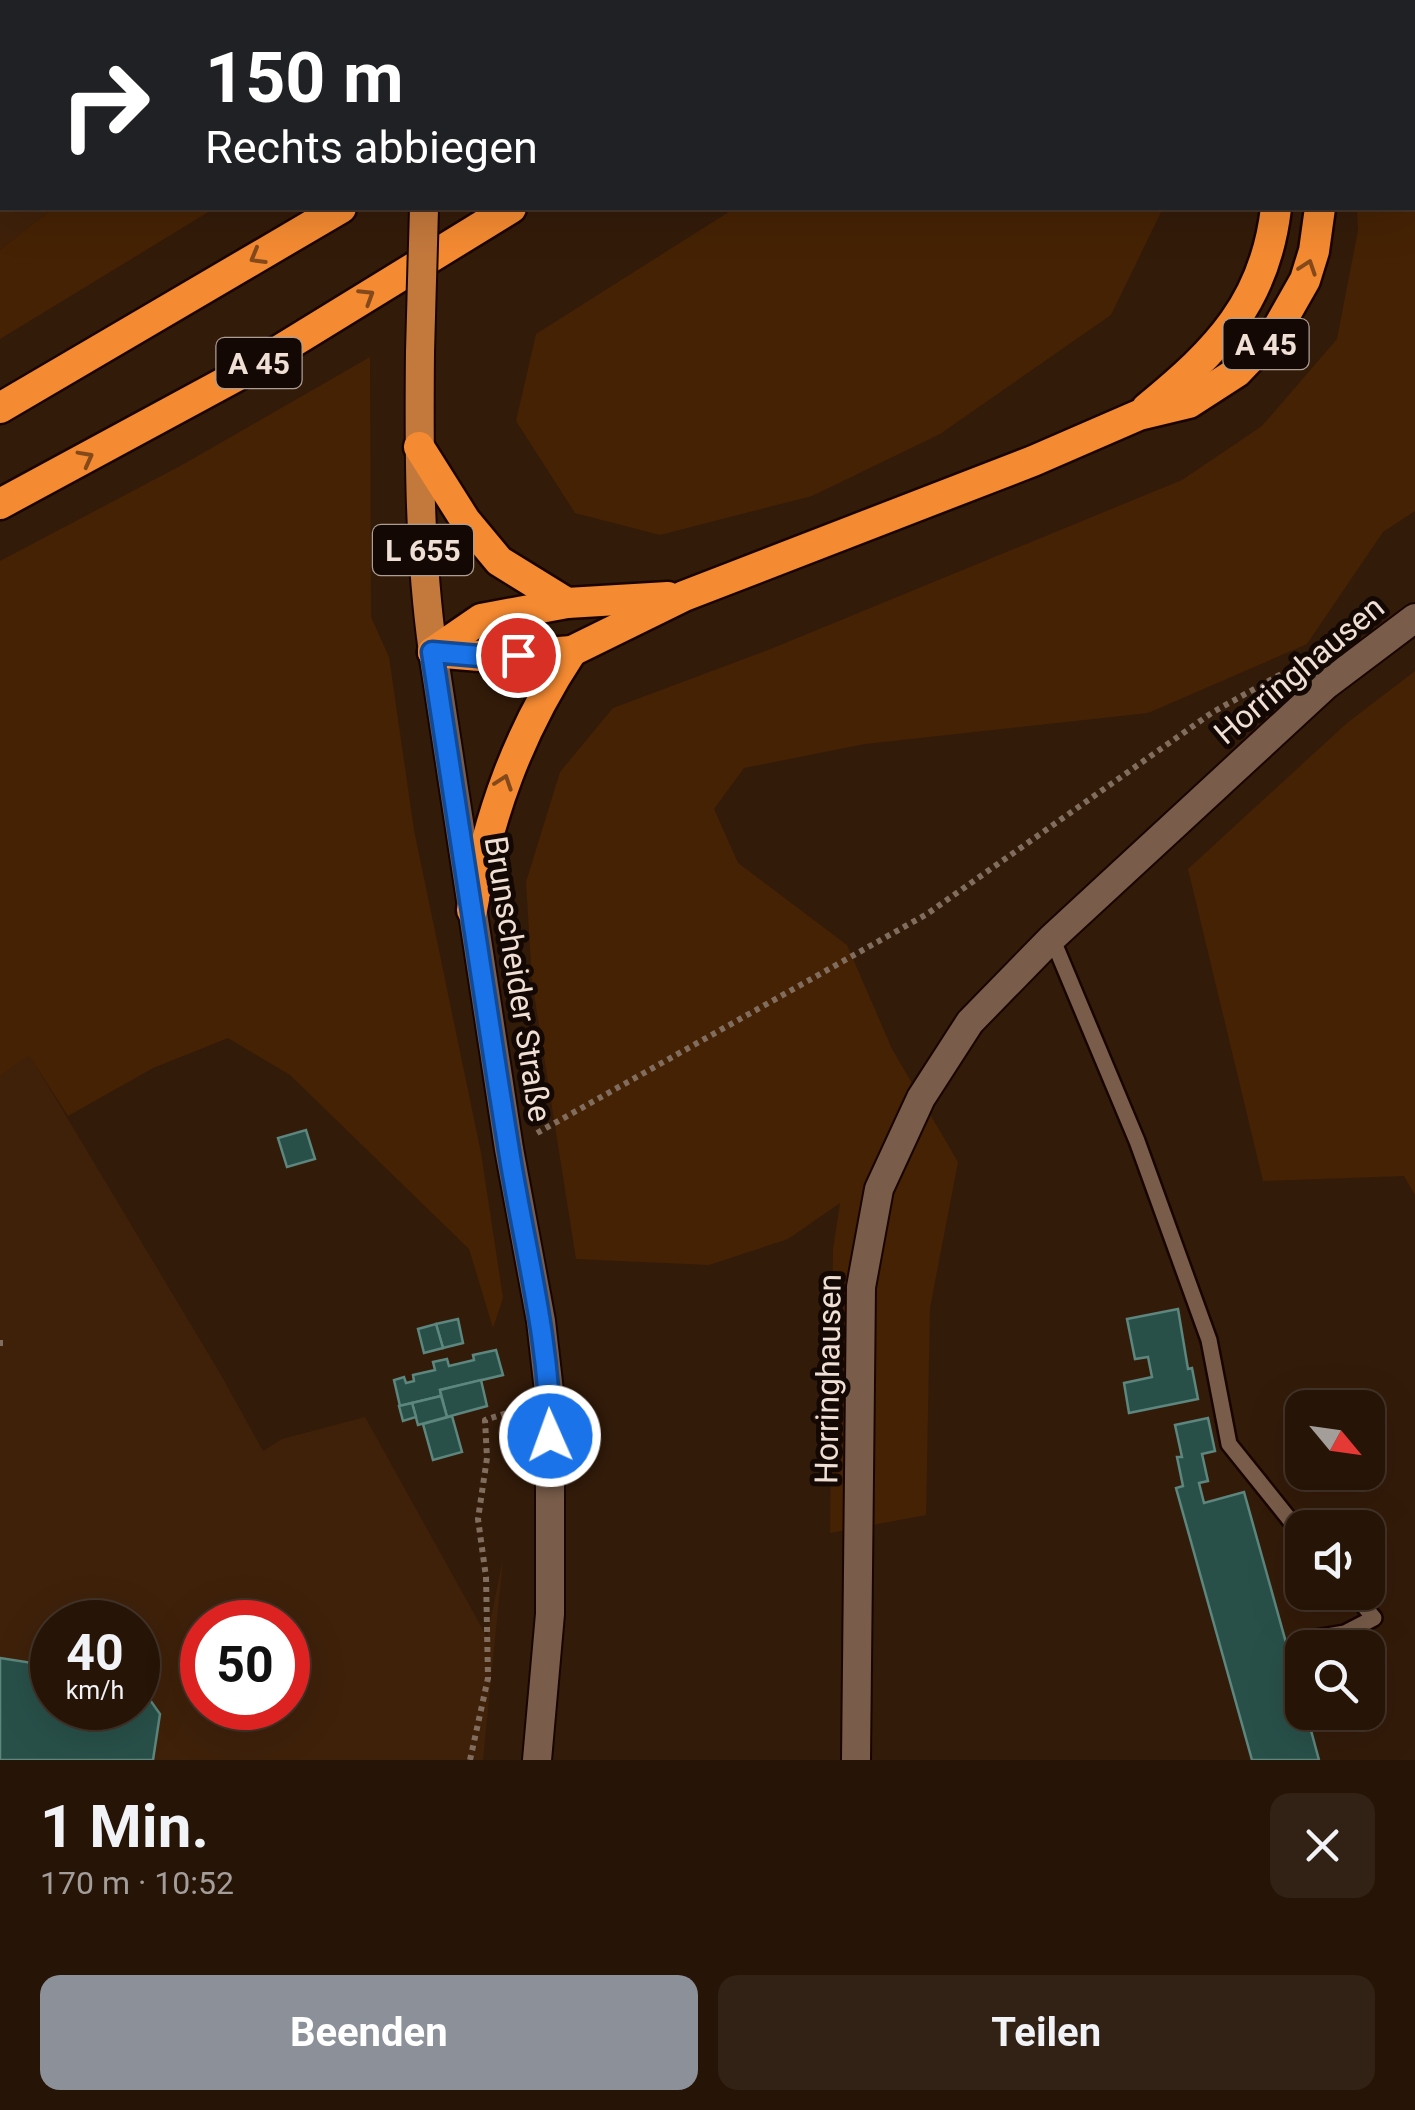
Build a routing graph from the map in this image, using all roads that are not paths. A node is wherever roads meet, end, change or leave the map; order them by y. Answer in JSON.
{"nodes":[{"id":1,"x":339,"y":210,"type":"edge"},
{"id":2,"x":424,"y":210,"type":"edge"},
{"id":3,"x":508,"y":210,"type":"edge"},
{"id":4,"x":1276,"y":210,"type":"edge"},
{"id":5,"x":1320,"y":210,"type":"edge"},
{"id":6,"x":0,"y":408,"type":"edge"},
{"id":7,"x":1138,"y":415,"type":"junction"},
{"id":8,"x":419,"y":447,"type":"junction"},
{"id":9,"x":0,"y":504,"type":"edge"},
{"id":10,"x":684,"y":596,"type":"junction"},
{"id":11,"x":566,"y":603,"type":"junction"},
{"id":12,"x":1415,"y":618,"type":"edge"},
{"id":13,"x":572,"y":651,"type":"junction"},
{"id":14,"x":432,"y":652,"type":"junction"},
{"id":15,"x":472,"y":910,"type":"junction"},
{"id":16,"x":1052,"y":938,"type":"junction"},
{"id":17,"x":1285,"y":1514,"type":"edge"},
{"id":18,"x":1367,"y":1610,"type":"edge"},
{"id":19,"x":1352,"y":1630,"type":"edge"},
{"id":20,"x":537,"y":1760,"type":"edge"},
{"id":21,"x":856,"y":1760,"type":"edge"}],
"edges":[{"from":1,"to":6,"type":"highway","one_way":true},
{"from":2,"to":8,"type":"main road","name":"Brunscheider Straße","number":"L 655","bridge":true},
{"from":9,"to":3,"type":"highway","number":"A 45","one_way":true},
{"from":4,"to":7,"type":"highway","number":"A 45"},
{"from":7,"to":5,"type":"highway","number":"A 45","one_way":true},
{"from":7,"to":10,"type":"highway","number":"A 45"},
{"from":8,"to":11,"type":"highway"},
{"from":8,"to":14,"type":"main road","name":"Brunscheider Straße","number":"L 655"},
{"from":10,"to":11,"type":"highway","number":"A 45"},
{"from":10,"to":13,"type":"highway","number":"A 45"},
{"from":11,"to":14,"type":"highway","number":"A 45"},
{"from":12,"to":16,"type":"street","name":"Horringhausen"},
{"from":13,"to":14,"type":"highway","number":"A 45"},
{"from":15,"to":13,"type":"highway","one_way":true},
{"from":14,"to":15,"type":"street","name":"Brunscheider Straße","number":"L 655"},
{"from":15,"to":20,"type":"street","name":"Brunscheider Straße","number":"L 655"},
{"from":16,"to":17,"type":"lane"},
{"from":16,"to":21,"type":"street","name":"Horringhausen"},
{"from":18,"to":19,"type":"lane"}]}
